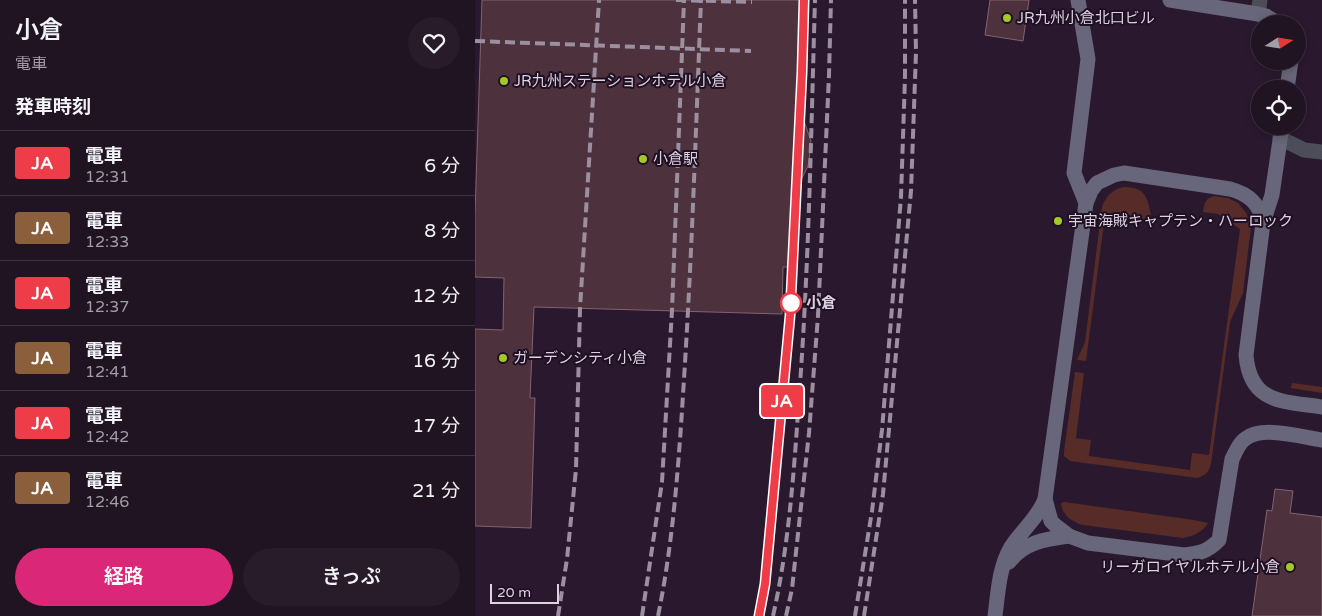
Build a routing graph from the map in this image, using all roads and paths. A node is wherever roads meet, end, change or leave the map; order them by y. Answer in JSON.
{"nodes":[{"id":1,"x":1078,"y":0,"type":"edge"},
{"id":2,"x":1170,"y":0,"type":"edge"},
{"id":3,"x":1259,"y":7,"type":"edge"},
{"id":4,"x":1281,"y":135,"type":"edge"},
{"id":5,"x":1285,"y":135,"type":"edge"},
{"id":6,"x":1322,"y":152,"type":"edge"},
{"id":7,"x":1085,"y":203,"type":"junction"},
{"id":8,"x":1263,"y":223,"type":"junction"},
{"id":9,"x":1322,"y":406,"type":"edge"},
{"id":10,"x":1322,"y":440,"type":"edge"},
{"id":11,"x":1045,"y":499,"type":"junction"},
{"id":12,"x":1069,"y":536,"type":"junction"},
{"id":13,"x":1001,"y":576,"type":"junction"},
{"id":14,"x":995,"y":616,"type":"edge"}],
"edges":[{"from":1,"to":7,"type":"street"},
{"from":2,"to":3,"type":"street"},
{"from":4,"to":8,"type":"street"},
{"from":5,"to":6,"type":"street"},
{"from":7,"to":8,"type":"street"},
{"from":7,"to":11,"type":"street"},
{"from":8,"to":9,"type":"street"},
{"from":10,"to":12,"type":"street"},
{"from":11,"to":12,"type":"street"},
{"from":11,"to":13,"type":"street"},
{"from":12,"to":13,"type":"street"},
{"from":13,"to":14,"type":"street"}]}
